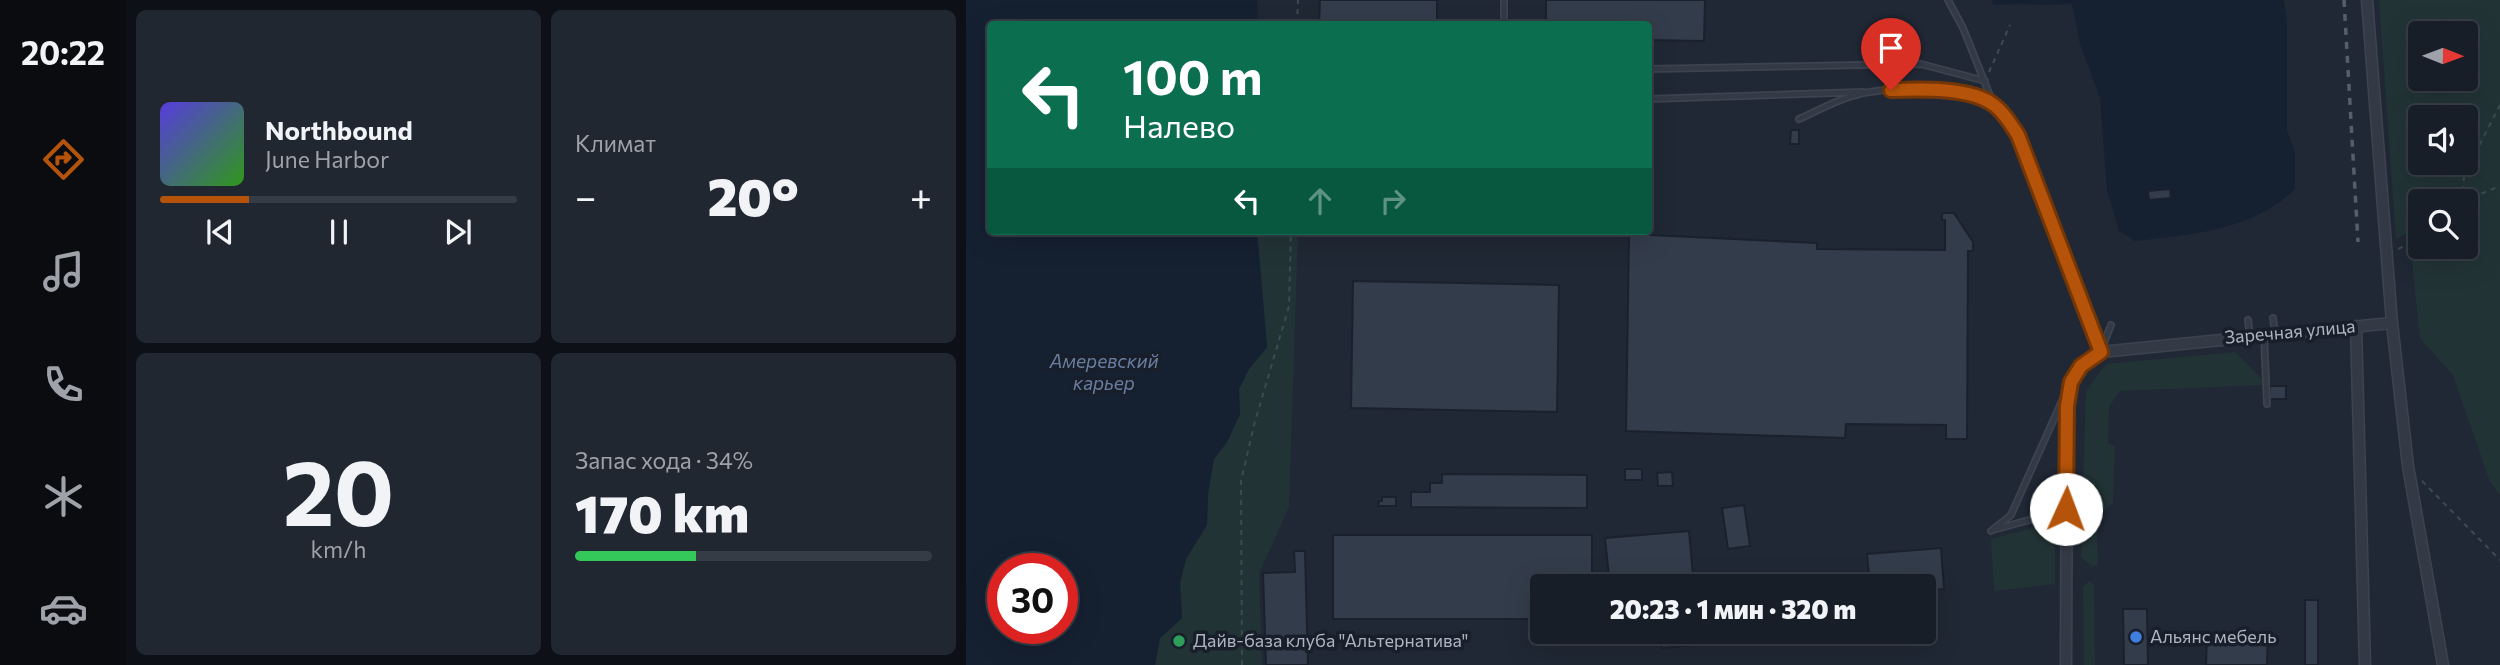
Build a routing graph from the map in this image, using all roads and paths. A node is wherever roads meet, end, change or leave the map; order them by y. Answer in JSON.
{"nodes":[{"id":1,"x":1298,"y":0,"type":"edge"},
{"id":2,"x":1504,"y":0,"type":"edge"},
{"id":3,"x":1948,"y":0,"type":"edge"},
{"id":4,"x":2367,"y":0,"type":"edge"},
{"id":5,"x":1297,"y":21,"type":"edge"},
{"id":6,"x":1504,"y":21,"type":"edge"},
{"id":7,"x":2010,"y":25,"type":"dead end"},
{"id":8,"x":1652,"y":69,"type":"edge"},
{"id":9,"x":1985,"y":81,"type":"junction"},
{"id":10,"x":1867,"y":92,"type":"junction"},
{"id":11,"x":1652,"y":99,"type":"edge"},
{"id":12,"x":1993,"y":104,"type":"junction"},
{"id":13,"x":2500,"y":105,"type":"edge"},
{"id":14,"x":1799,"y":118,"type":"dead end"},
{"id":15,"x":2500,"y":186,"type":"edge"},
{"id":16,"x":2463,"y":189,"type":"edge"},
{"id":17,"x":2478,"y":195,"type":"edge"},
{"id":18,"x":1291,"y":235,"type":"edge"},
{"id":19,"x":2408,"y":245,"type":"edge"},
{"id":20,"x":2387,"y":251,"type":"junction"},
{"id":21,"x":2273,"y":318,"type":"dead end"},
{"id":22,"x":2248,"y":320,"type":"dead end"},
{"id":23,"x":2392,"y":323,"type":"junction"},
{"id":24,"x":2111,"y":326,"type":"dead end"},
{"id":25,"x":2356,"y":326,"type":"junction"},
{"id":26,"x":2270,"y":335,"type":"junction"},
{"id":27,"x":2250,"y":337,"type":"junction"},
{"id":28,"x":2101,"y":352,"type":"junction"},
{"id":29,"x":2071,"y":382,"type":"junction"},
{"id":30,"x":2267,"y":404,"type":"dead end"},
{"id":31,"x":2408,"y":466,"type":"junction"},
{"id":32,"x":2066,"y":509,"type":"junction"},
{"id":33,"x":2500,"y":560,"type":"edge"},
{"id":34,"x":1242,"y":665,"type":"edge"},
{"id":35,"x":2066,"y":665,"type":"edge"},
{"id":36,"x":2365,"y":665,"type":"edge"},
{"id":37,"x":2443,"y":665,"type":"edge"}],
"edges":[{"from":1,"to":5,"type":"path"},
{"from":2,"to":6,"type":"lane"},
{"from":3,"to":9,"type":"lane"},
{"from":4,"to":20,"type":"street"},
{"from":7,"to":9,"type":"path"},
{"from":8,"to":9,"type":"lane"},
{"from":9,"to":12,"type":"lane"},
{"from":10,"to":11,"type":"lane"},
{"from":10,"to":12,"type":"lane"},
{"from":10,"to":14,"type":"lane"},
{"from":12,"to":28,"type":"lane"},
{"from":13,"to":16,"type":"path"},
{"from":15,"to":17,"type":"path"},
{"from":18,"to":34,"type":"path"},
{"from":19,"to":20,"type":"path"},
{"from":20,"to":23,"type":"street"},
{"from":21,"to":26,"type":"lane"},
{"from":22,"to":27,"type":"lane"},
{"from":23,"to":25,"type":"street","name":"Заречная улица"},
{"from":23,"to":31,"type":"street"},
{"from":24,"to":28,"type":"lane"},
{"from":25,"to":26,"type":"street","name":"Заречная улица"},
{"from":25,"to":36,"type":"street"},
{"from":26,"to":27,"type":"street","name":"Заречная улица"},
{"from":26,"to":30,"type":"lane"},
{"from":27,"to":28,"type":"street","name":"Заречная улица"},
{"from":28,"to":29,"type":"street"},
{"from":29,"to":32,"type":"street"},
{"from":29,"to":32,"type":"lane"},
{"from":31,"to":33,"type":"path"},
{"from":31,"to":37,"type":"street"},
{"from":32,"to":35,"type":"street"}]}
